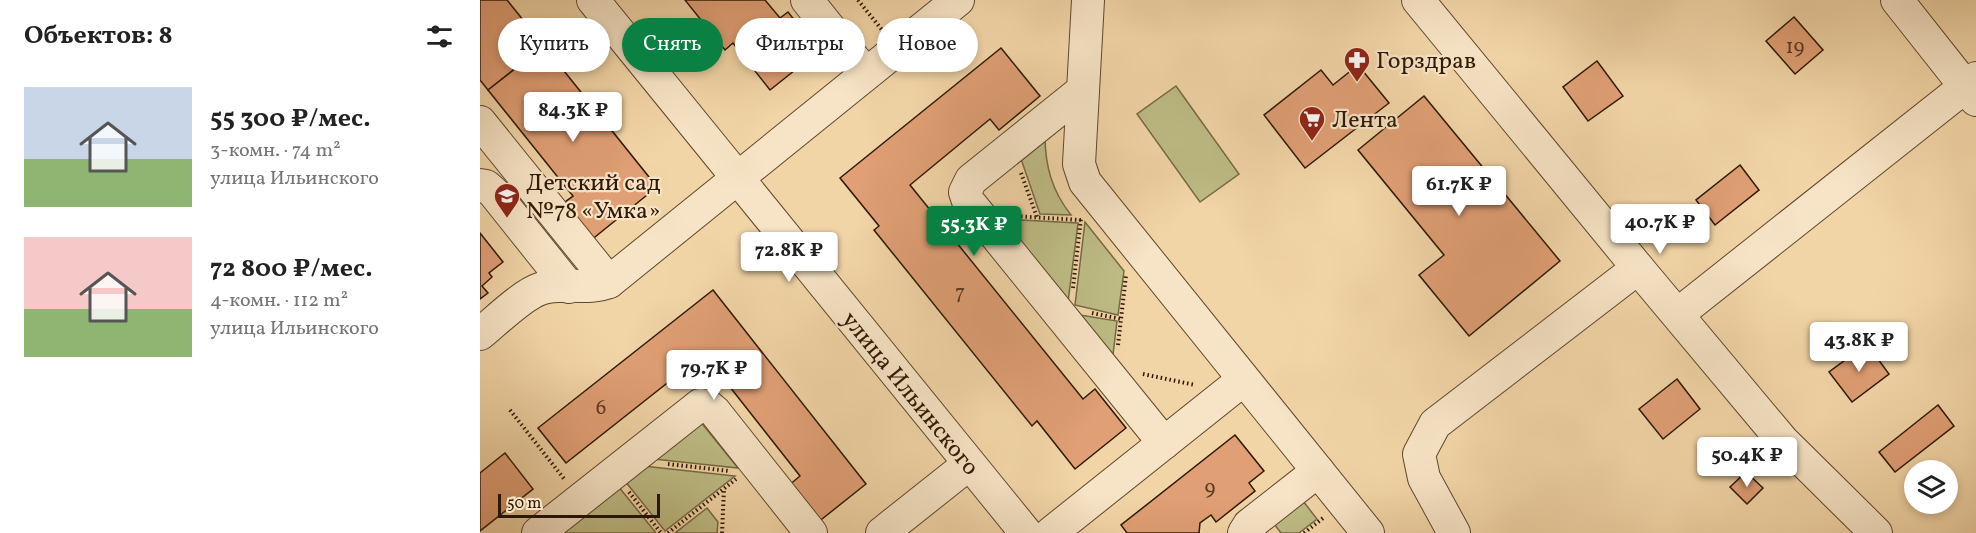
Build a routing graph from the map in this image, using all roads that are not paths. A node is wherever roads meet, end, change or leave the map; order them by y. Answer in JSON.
{"nodes":[{"id":1,"x":593,"y":0,"type":"edge"},
{"id":2,"x":807,"y":0,"type":"edge"},
{"id":3,"x":957,"y":0,"type":"edge"},
{"id":4,"x":1088,"y":0,"type":"edge"},
{"id":5,"x":1418,"y":0,"type":"edge"},
{"id":6,"x":1897,"y":0,"type":"edge"},
{"id":7,"x":866,"y":74,"type":"junction"},
{"id":8,"x":1972,"y":88,"type":"edge"},
{"id":9,"x":1083,"y":90,"type":"junction"},
{"id":10,"x":480,"y":122,"type":"edge"},
{"id":11,"x":737,"y":179,"type":"junction"},
{"id":12,"x":480,"y":185,"type":"edge"},
{"id":13,"x":1638,"y":268,"type":"junction"},
{"id":14,"x":609,"y":282,"type":"junction"},
{"id":15,"x":569,"y":287,"type":"junction"},
{"id":16,"x":1678,"y":314,"type":"junction"},
{"id":17,"x":480,"y":334,"type":"edge"},
{"id":18,"x":1243,"y":380,"type":"junction"},
{"id":19,"x":1164,"y":443,"type":"junction"},
{"id":20,"x":969,"y":464,"type":"junction"},
{"id":21,"x":1318,"y":471,"type":"junction"},
{"id":22,"x":1261,"y":527,"type":"edge"},
{"id":23,"x":538,"y":533,"type":"edge"},
{"id":24,"x":811,"y":533,"type":"edge"},
{"id":25,"x":882,"y":533,"type":"edge"},
{"id":26,"x":1026,"y":533,"type":"edge"},
{"id":27,"x":1051,"y":533,"type":"edge"},
{"id":28,"x":1368,"y":533,"type":"edge"},
{"id":29,"x":1454,"y":533,"type":"edge"},
{"id":30,"x":1876,"y":533,"type":"edge"}],
"edges":[{"from":1,"to":11,"type":"street","name":"улица Ильинского"},
{"from":2,"to":7,"type":"street"},
{"from":3,"to":7,"type":"street"},
{"from":4,"to":9,"type":"street"},
{"from":5,"to":13,"type":"street"},
{"from":6,"to":8,"type":"street"},
{"from":7,"to":11,"type":"street"},
{"from":8,"to":16,"type":"street"},
{"from":9,"to":18,"type":"street"},
{"from":9,"to":19,"type":"street"},
{"from":10,"to":14,"type":"street"},
{"from":11,"to":14,"type":"street"},
{"from":11,"to":20,"type":"street","name":"улица Ильинского"},
{"from":12,"to":15,"type":"street"},
{"from":13,"to":16,"type":"street"},
{"from":13,"to":29,"type":"street"},
{"from":14,"to":15,"type":"street"},
{"from":15,"to":17,"type":"street"},
{"from":16,"to":30,"type":"street"},
{"from":18,"to":19,"type":"street"},
{"from":18,"to":21,"type":"street"},
{"from":19,"to":27,"type":"street"},
{"from":20,"to":25,"type":"street"},
{"from":20,"to":26,"type":"street","name":"улица Ильинского"},
{"from":21,"to":22,"type":"street"},
{"from":21,"to":28,"type":"street"},
{"from":23,"to":24,"type":"street"}]}
